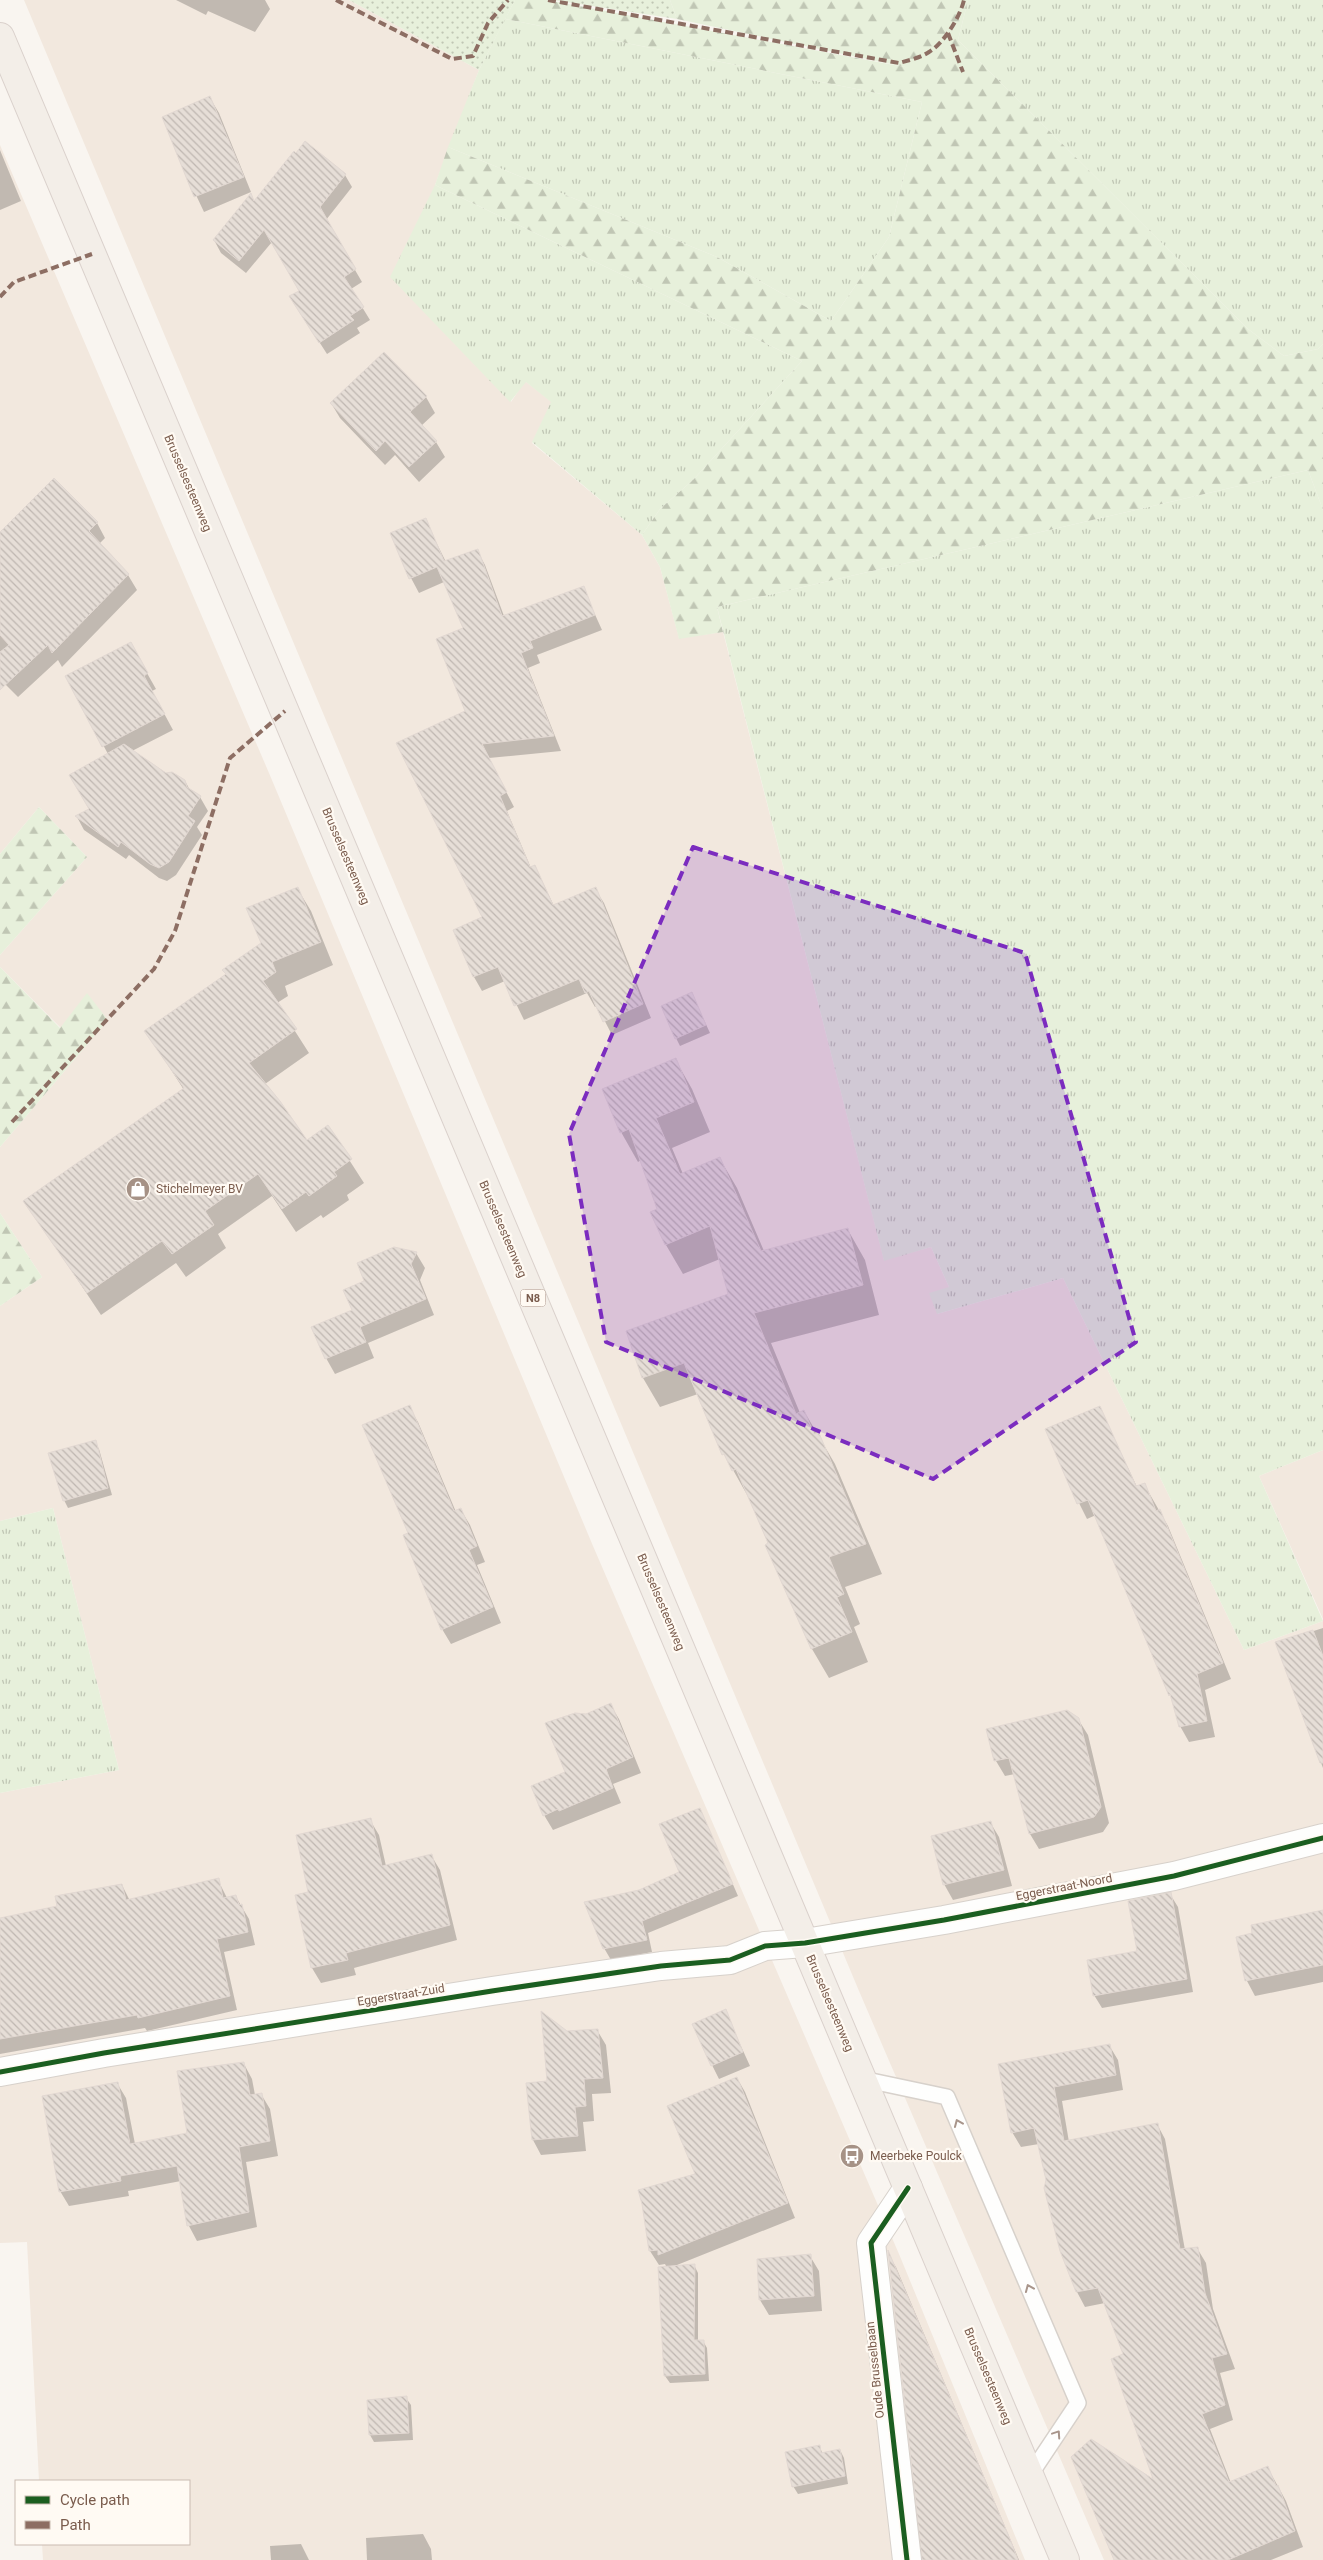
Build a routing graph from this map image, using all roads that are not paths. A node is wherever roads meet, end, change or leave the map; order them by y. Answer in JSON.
{"nodes":[{"id":1,"x":0,"y":37,"type":"edge"},
{"id":2,"x":1323,"y":1838,"type":"edge"},
{"id":3,"x":805,"y":1943,"type":"junction"},
{"id":4,"x":0,"y":2072,"type":"edge"},
{"id":5,"x":862,"y":2079,"type":"junction"},
{"id":6,"x":908,"y":2188,"type":"junction"},
{"id":7,"x":1030,"y":2475,"type":"junction"},
{"id":8,"x":907,"y":2560,"type":"edge"},
{"id":9,"x":1065,"y":2560,"type":"edge"}],
"edges":[{"from":1,"to":3,"type":"main road","name":"Brusselsesteenweg","number":"N8"},
{"from":2,"to":3,"type":"street","name":"Eggerstraat-Noord"},
{"from":3,"to":4,"type":"street","name":"Eggerstraat-Zuid"},
{"from":3,"to":5,"type":"main road","name":"Brusselsesteenweg","number":"N8"},
{"from":5,"to":6,"type":"main road","name":"Brusselsesteenweg","number":"N8"},
{"from":7,"to":5,"type":"lane","one_way":true},
{"from":6,"to":7,"type":"main road","name":"Brusselsesteenweg","number":"N8"},
{"from":6,"to":8,"type":"street","name":"Oude Brusselbaan"},
{"from":7,"to":9,"type":"main road","name":"Brusselsesteenweg","number":"N8"}]}
